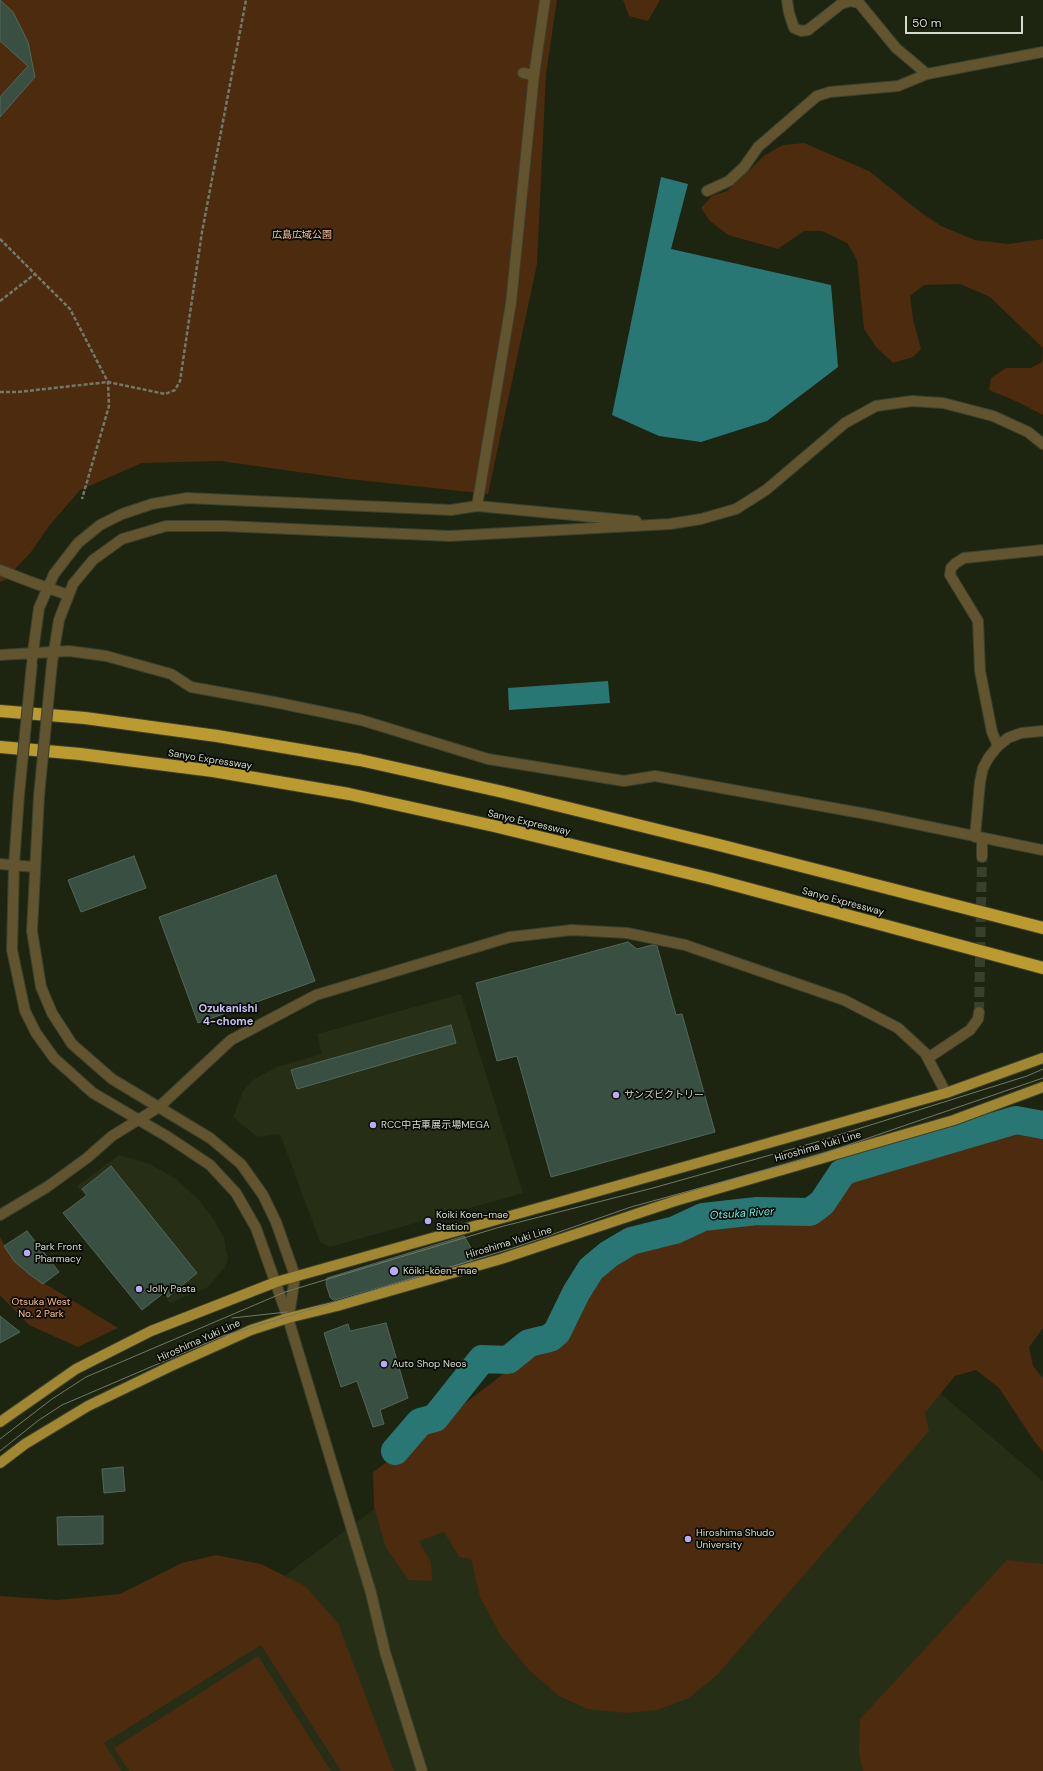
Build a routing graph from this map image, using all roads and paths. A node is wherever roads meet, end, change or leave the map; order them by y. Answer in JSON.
{"nodes":[{"id":1,"x":246,"y":0,"type":"edge"},
{"id":2,"x":545,"y":0,"type":"edge"},
{"id":3,"x":787,"y":0,"type":"edge"},
{"id":4,"x":1043,"y":52,"type":"edge"},
{"id":5,"x":523,"y":73,"type":"dead end"},
{"id":6,"x":927,"y":74,"type":"junction"},
{"id":7,"x":534,"y":75,"type":"junction"},
{"id":8,"x":707,"y":191,"type":"dead end"},
{"id":9,"x":0,"y":239,"type":"edge"},
{"id":10,"x":35,"y":274,"type":"junction"},
{"id":11,"x":0,"y":301,"type":"edge"},
{"id":12,"x":108,"y":382,"type":"junction"},
{"id":13,"x":0,"y":392,"type":"edge"},
{"id":14,"x":1043,"y":444,"type":"edge"},
{"id":15,"x":82,"y":499,"type":"dead end"},
{"id":16,"x":477,"y":506,"type":"junction"},
{"id":17,"x":670,"y":524,"type":"junction"},
{"id":18,"x":1043,"y":550,"type":"edge"},
{"id":19,"x":0,"y":570,"type":"edge"},
{"id":20,"x":47,"y":588,"type":"junction"},
{"id":21,"x":68,"y":594,"type":"junction"},
{"id":22,"x":54,"y":651,"type":"junction"},
{"id":23,"x":33,"y":652,"type":"junction"},
{"id":24,"x":0,"y":655,"type":"edge"},
{"id":25,"x":0,"y":711,"type":"edge"},
{"id":26,"x":1043,"y":731,"type":"edge"},
{"id":27,"x":998,"y":746,"type":"junction"},
{"id":28,"x":0,"y":747,"type":"edge"},
{"id":29,"x":979,"y":837,"type":"junction"},
{"id":30,"x":1043,"y":850,"type":"edge"},
{"id":31,"x":982,"y":857,"type":"tunnel mouth"},
{"id":32,"x":0,"y":864,"type":"edge"},
{"id":33,"x":14,"y":865,"type":"junction"},
{"id":34,"x":35,"y":867,"type":"junction"},
{"id":35,"x":1043,"y":928,"type":"edge"},
{"id":36,"x":1043,"y":968,"type":"edge"},
{"id":37,"x":980,"y":1012,"type":"tunnel mouth"},
{"id":38,"x":928,"y":1058,"type":"junction"},
{"id":39,"x":1043,"y":1058,"type":"edge"},
{"id":40,"x":1043,"y":1087,"type":"edge"},
{"id":41,"x":946,"y":1093,"type":"junction"},
{"id":42,"x":159,"y":1107,"type":"junction"},
{"id":43,"x":138,"y":1120,"type":"junction"},
{"id":44,"x":0,"y":1215,"type":"edge"},
{"id":45,"x":295,"y":1276,"type":"junction"},
{"id":46,"x":276,"y":1282,"type":"junction"},
{"id":47,"x":288,"y":1318,"type":"junction"},
{"id":48,"x":0,"y":1422,"type":"edge"},
{"id":49,"x":0,"y":1463,"type":"edge"},
{"id":50,"x":422,"y":1771,"type":"edge"}],
"edges":[{"from":1,"to":12,"type":"path"},
{"from":2,"to":7,"type":"street"},
{"from":3,"to":6,"type":"street"},
{"from":4,"to":6,"type":"street"},
{"from":5,"to":7,"type":"street"},
{"from":6,"to":8,"type":"street"},
{"from":7,"to":16,"type":"street"},
{"from":9,"to":10,"type":"path"},
{"from":10,"to":11,"type":"path"},
{"from":10,"to":12,"type":"path"},
{"from":12,"to":13,"type":"path"},
{"from":12,"to":15,"type":"path"},
{"from":14,"to":17,"type":"street"},
{"from":16,"to":17,"type":"street"},
{"from":16,"to":20,"type":"street"},
{"from":17,"to":21,"type":"street"},
{"from":18,"to":27,"type":"street"},
{"from":19,"to":20,"type":"street"},
{"from":20,"to":21,"type":"street"},
{"from":20,"to":23,"type":"street"},
{"from":21,"to":22,"type":"street"},
{"from":22,"to":23,"type":"street"},
{"from":22,"to":29,"type":"street"},
{"from":22,"to":34,"type":"street","bridge":true},
{"from":23,"to":24,"type":"street"},
{"from":23,"to":33,"type":"street","bridge":true},
{"from":25,"to":35,"type":"highway"},
{"from":26,"to":27,"type":"street"},
{"from":27,"to":29,"type":"street"},
{"from":28,"to":36,"type":"highway","name":"Sanyo Expressway"},
{"from":29,"to":30,"type":"street"},
{"from":29,"to":31,"type":"street"},
{"from":32,"to":33,"type":"street"},
{"from":33,"to":34,"type":"street"},
{"from":33,"to":43,"type":"street"},
{"from":34,"to":42,"type":"street"},
{"from":37,"to":38,"type":"street"},
{"from":38,"to":41,"type":"street"},
{"from":38,"to":42,"type":"street"},
{"from":39,"to":41,"type":"main road","name":"Hiroshima Yuki Line"},
{"from":40,"to":47,"type":"main road","name":"Hiroshima Yuki Line"},
{"from":41,"to":45,"type":"main road","name":"Hiroshima Yuki Line"},
{"from":42,"to":43,"type":"street"},
{"from":42,"to":45,"type":"street"},
{"from":43,"to":44,"type":"street"},
{"from":43,"to":46,"type":"street"},
{"from":45,"to":46,"type":"main road","name":"Hiroshima Yuki Line"},
{"from":45,"to":47,"type":"street"},
{"from":46,"to":47,"type":"street"},
{"from":46,"to":48,"type":"main road","name":"Hiroshima Yuki Line"},
{"from":47,"to":49,"type":"main road","name":"Hiroshima Yuki Line"},
{"from":47,"to":50,"type":"street"}]}
